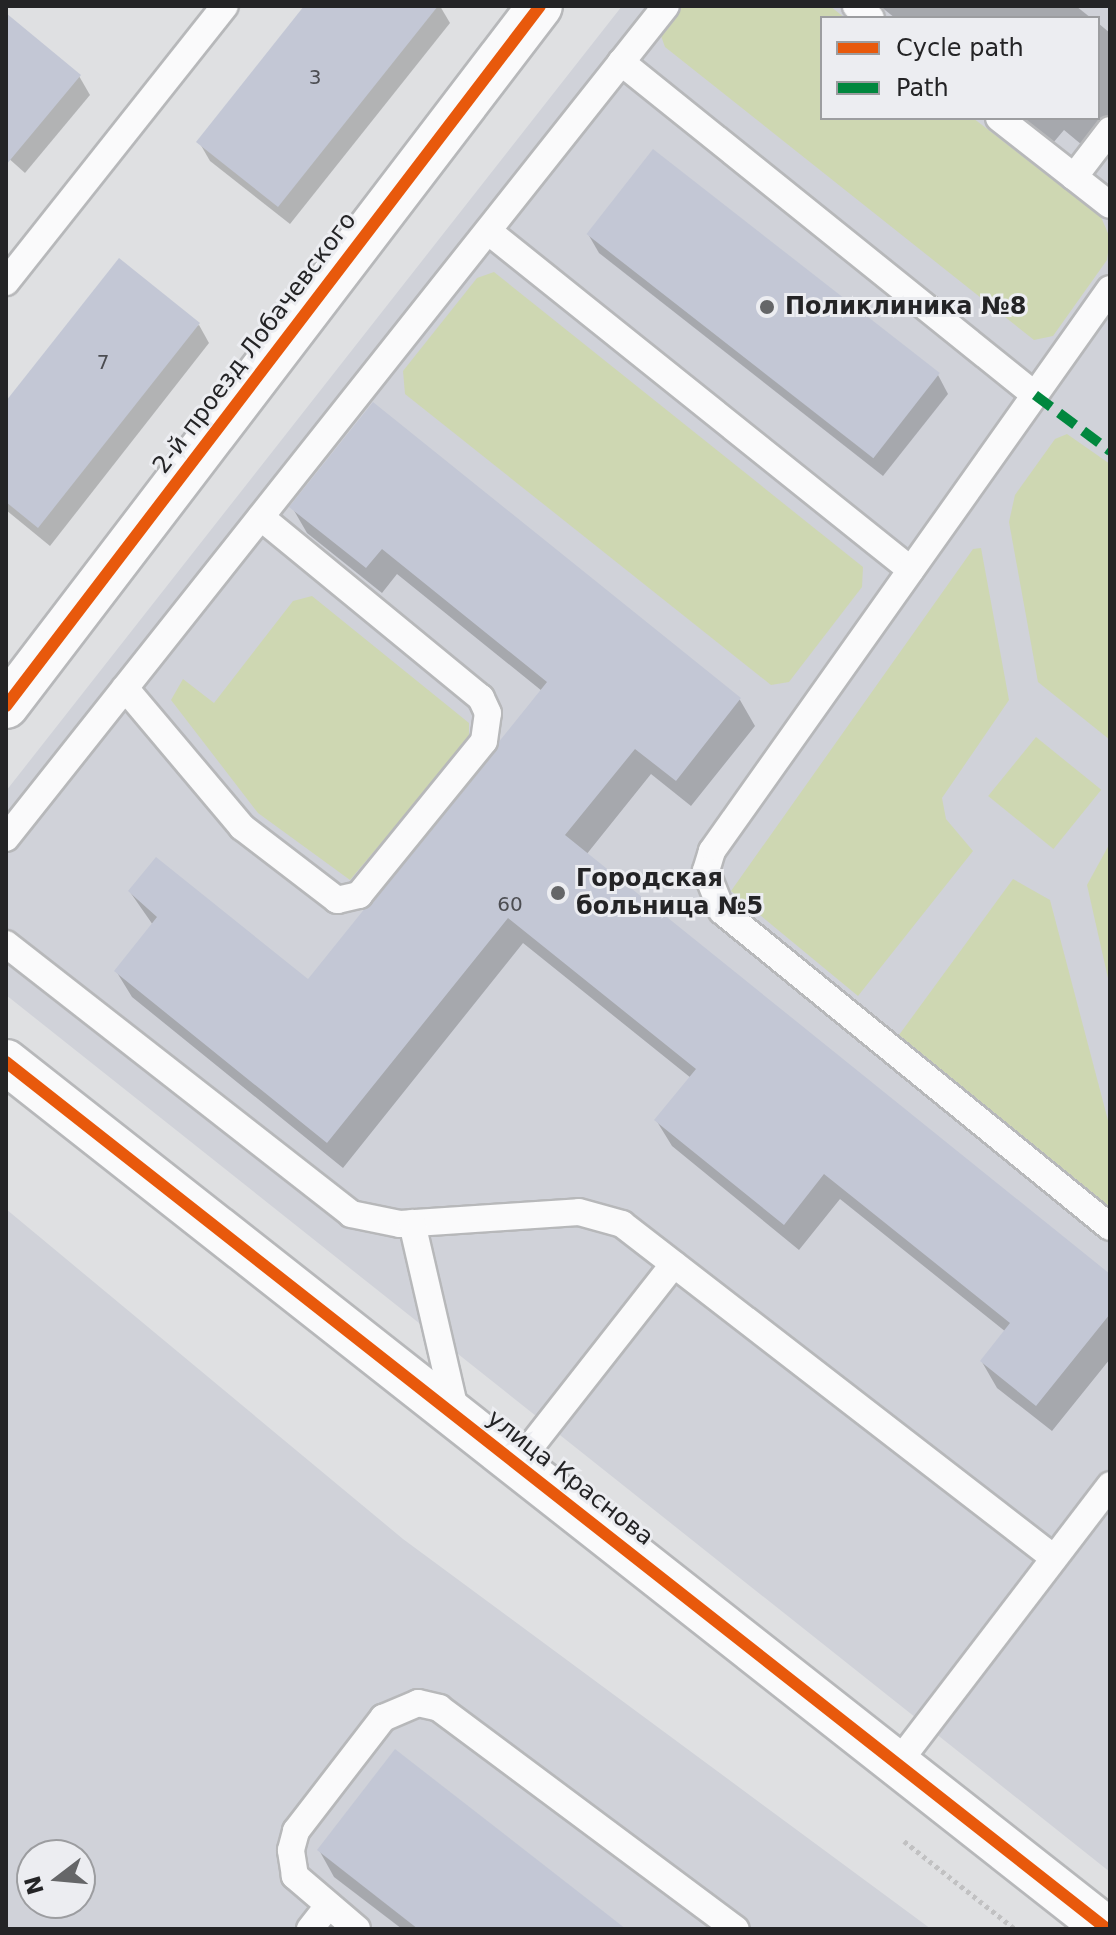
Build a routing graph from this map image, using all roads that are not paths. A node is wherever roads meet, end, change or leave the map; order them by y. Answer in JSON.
{"nodes":[{"id":1,"x":225,"y":6,"type":"edge"},
{"id":2,"x":540,"y":6,"type":"edge"},
{"id":3,"x":666,"y":6,"type":"edge"},
{"id":4,"x":621,"y":62,"type":"junction"},
{"id":5,"x":1002,"y":120,"type":"edge"},
{"id":6,"x":1110,"y":130,"type":"edge"},
{"id":7,"x":1074,"y":177,"type":"junction"},
{"id":8,"x":1110,"y":205,"type":"edge"},
{"id":9,"x":488,"y":231,"type":"junction"},
{"id":10,"x":10,"y":267,"type":"edge"},
{"id":11,"x":1110,"y":289,"type":"edge"},
{"id":12,"x":1035,"y":395,"type":"junction"},
{"id":13,"x":261,"y":517,"type":"junction"},
{"id":14,"x":911,"y":570,"type":"junction"},
{"id":15,"x":125,"y":688,"type":"junction"},
{"id":16,"x":6,"y":706,"type":"edge"},
{"id":17,"x":6,"y":838,"type":"edge"},
{"id":18,"x":6,"y":944,"type":"edge"},
{"id":19,"x":6,"y":1062,"type":"edge"},
{"id":20,"x":412,"y":1223,"type":"junction"},
{"id":21,"x":1110,"y":1227,"type":"edge"},
{"id":22,"x":674,"y":1264,"type":"junction"},
{"id":23,"x":456,"y":1415,"type":"junction"},
{"id":24,"x":517,"y":1464,"type":"junction"},
{"id":25,"x":1110,"y":1485,"type":"edge"},
{"id":26,"x":1054,"y":1558,"type":"junction"},
{"id":27,"x":897,"y":1764,"type":"junction"},
{"id":28,"x":328,"y":1906,"type":"junction"},
{"id":29,"x":310,"y":1929,"type":"edge"},
{"id":30,"x":357,"y":1929,"type":"edge"},
{"id":31,"x":736,"y":1929,"type":"edge"},
{"id":32,"x":1107,"y":1929,"type":"edge"}],
"edges":[{"from":1,"to":10,"type":"lane"},
{"from":2,"to":16,"type":"street","name":"2-й проезд Лобачевского"},
{"from":3,"to":4,"type":"lane"},
{"from":4,"to":9,"type":"lane"},
{"from":4,"to":12,"type":"lane"},
{"from":5,"to":7,"type":"lane"},
{"from":6,"to":7,"type":"lane"},
{"from":7,"to":8,"type":"lane"},
{"from":9,"to":13,"type":"lane"},
{"from":9,"to":14,"type":"lane"},
{"from":11,"to":12,"type":"lane"},
{"from":12,"to":14,"type":"lane"},
{"from":13,"to":15,"type":"lane"},
{"from":13,"to":15,"type":"lane"},
{"from":14,"to":21,"type":"lane"},
{"from":15,"to":17,"type":"lane"},
{"from":18,"to":20,"type":"lane"},
{"from":19,"to":23,"type":"street","name":"улица Краснова"},
{"from":20,"to":22,"type":"lane"},
{"from":20,"to":23,"type":"lane"},
{"from":22,"to":24,"type":"lane"},
{"from":22,"to":26,"type":"lane"},
{"from":23,"to":24,"type":"street","name":"улица Краснова"},
{"from":24,"to":27,"type":"street","name":"улица Краснова"},
{"from":25,"to":26,"type":"lane"},
{"from":26,"to":27,"type":"lane"},
{"from":27,"to":32,"type":"street","name":"улица Краснова"},
{"from":28,"to":29,"type":"lane"},
{"from":28,"to":30,"type":"lane"},
{"from":28,"to":31,"type":"lane"}]}
